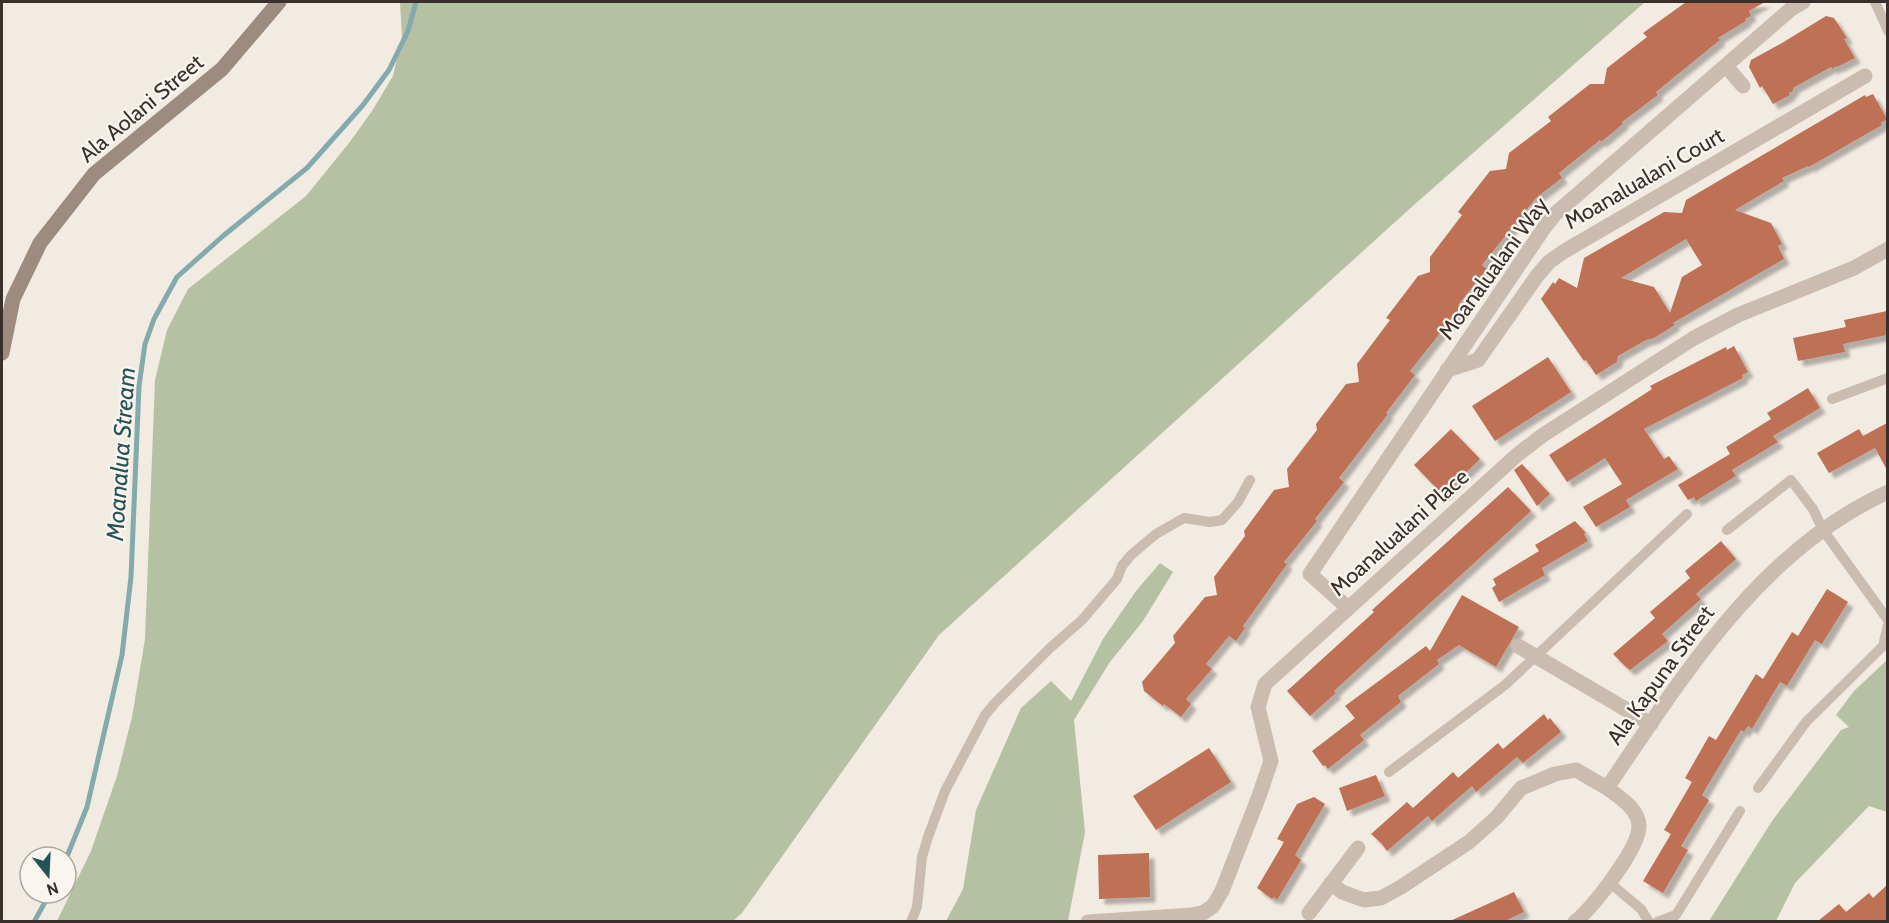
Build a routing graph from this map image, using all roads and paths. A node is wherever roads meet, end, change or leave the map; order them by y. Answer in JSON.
{"nodes":[{"id":1,"x":279,"y":2,"type":"edge"},
{"id":2,"x":1803,"y":2,"type":"edge"},
{"id":3,"x":1875,"y":2,"type":"edge"},
{"id":4,"x":1887,"y":31,"type":"edge"},
{"id":5,"x":1726,"y":66,"type":"junction"},
{"id":6,"x":1864,"y":76,"type":"dead end"},
{"id":7,"x":1743,"y":86,"type":"dead end"},
{"id":8,"x":1887,"y":249,"type":"edge"},
{"id":9,"x":2,"y":353,"type":"edge"},
{"id":10,"x":1447,"y":370,"type":"junction"},
{"id":11,"x":1887,"y":378,"type":"edge"},
{"id":12,"x":1832,"y":399,"type":"dead end"},
{"id":13,"x":1250,"y":480,"type":"dead end"},
{"id":14,"x":1887,"y":492,"type":"edge"},
{"id":15,"x":1687,"y":514,"type":"dead end"},
{"id":16,"x":1727,"y":530,"type":"dead end"},
{"id":17,"x":1822,"y":530,"type":"junction"},
{"id":18,"x":1348,"y":608,"type":"junction"},
{"id":19,"x":1887,"y":620,"type":"edge"},
{"id":20,"x":1887,"y":625,"type":"edge"},
{"id":21,"x":1518,"y":646,"type":"dead end"},
{"id":22,"x":1535,"y":656,"type":"junction"},
{"id":23,"x":1651,"y":724,"type":"junction"},
{"id":24,"x":1389,"y":772,"type":"dead end"},
{"id":25,"x":1607,"y":788,"type":"junction"},
{"id":26,"x":1758,"y":788,"type":"dead end"},
{"id":27,"x":1740,"y":811,"type":"dead end"},
{"id":28,"x":1358,"y":848,"type":"dead end"},
{"id":29,"x":1331,"y":883,"type":"junction"},
{"id":30,"x":1610,"y":883,"type":"junction"},
{"id":31,"x":1309,"y":913,"type":"dead end"},
{"id":32,"x":911,"y":921,"type":"edge"},
{"id":33,"x":1088,"y":921,"type":"edge"},
{"id":34,"x":1575,"y":921,"type":"edge"},
{"id":35,"x":1649,"y":921,"type":"edge"},
{"id":36,"x":1657,"y":921,"type":"edge"}],
"edges":[{"from":1,"to":9,"type":"street","name":"Ala Aolani Street"},
{"from":2,"to":5,"type":"street","name":"Moanalualani Way"},
{"from":3,"to":4,"type":"lane"},
{"from":5,"to":7,"type":"street"},
{"from":5,"to":10,"type":"street","name":"Moanalualani Way"},
{"from":6,"to":10,"type":"street","name":"Moanalualani Court"},
{"from":8,"to":18,"type":"street","name":"Moanalualani Place"},
{"from":10,"to":18,"type":"street","name":"Moanalualani Way"},
{"from":11,"to":12,"type":"lane"},
{"from":13,"to":32,"type":"lane"},
{"from":14,"to":17,"type":"street","name":"Ala Kapuna Street"},
{"from":15,"to":22,"type":"lane"},
{"from":16,"to":17,"type":"lane"},
{"from":17,"to":19,"type":"lane"},
{"from":17,"to":23,"type":"street","name":"Ala Kapuna Street"},
{"from":18,"to":33,"type":"street","name":"Moanalualani Place"},
{"from":20,"to":26,"type":"lane"},
{"from":21,"to":22,"type":"street"},
{"from":22,"to":23,"type":"street"},
{"from":22,"to":24,"type":"lane"},
{"from":23,"to":25,"type":"street","name":"Ala Kapuna Street"},
{"from":25,"to":29,"type":"street"},
{"from":25,"to":30,"type":"street"},
{"from":27,"to":36,"type":"lane"},
{"from":28,"to":29,"type":"street"},
{"from":29,"to":31,"type":"street"},
{"from":30,"to":34,"type":"street"},
{"from":30,"to":35,"type":"lane"}]}
